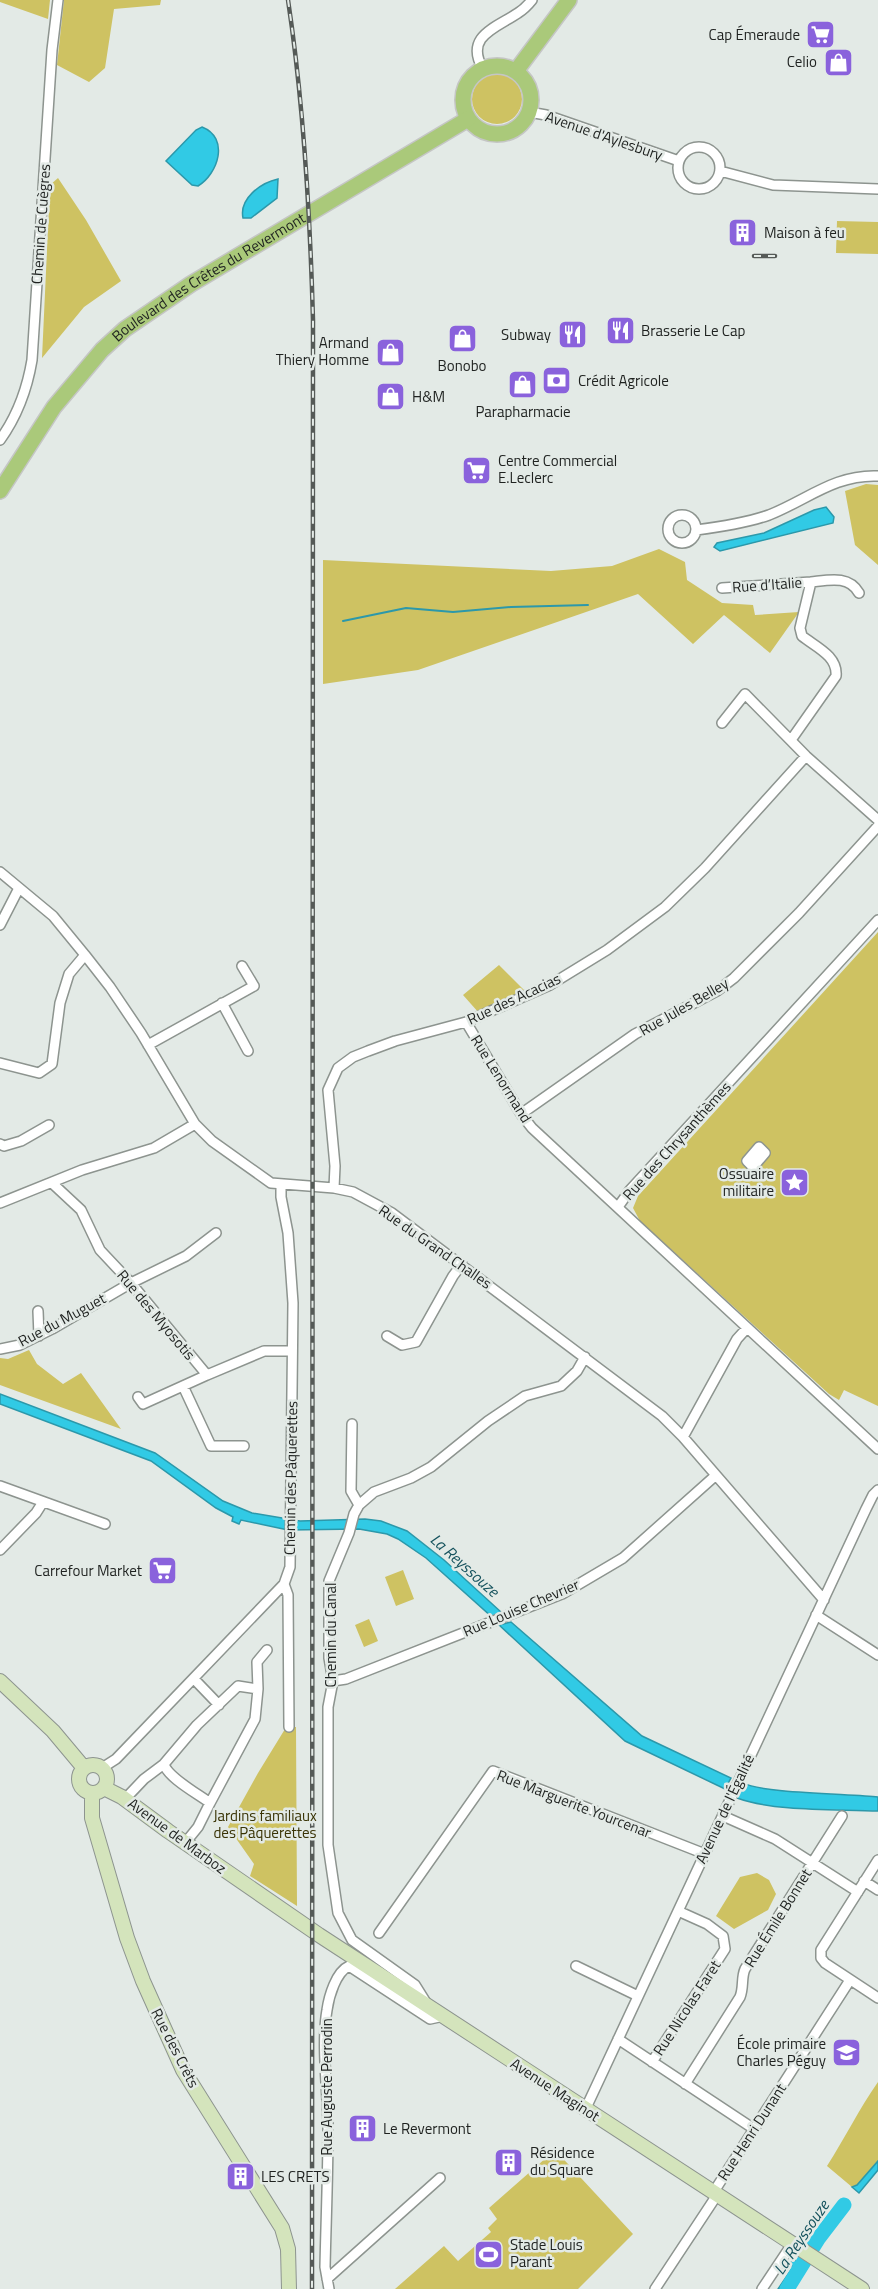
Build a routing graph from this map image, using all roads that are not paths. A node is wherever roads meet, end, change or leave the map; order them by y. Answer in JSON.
{"nodes":[{"id":1,"x":58,"y":0,"type":"edge"},
{"id":2,"x":532,"y":0,"type":"edge"},
{"id":3,"x":569,"y":0,"type":"edge"},
{"id":4,"x":483,"y":69,"type":"junction"},
{"id":5,"x":516,"y":71,"type":"junction"},
{"id":6,"x":529,"y":112,"type":"junction"},
{"id":7,"x":468,"y":119,"type":"junction"},
{"id":8,"x":680,"y":161,"type":"junction"},
{"id":9,"x":720,"y":171,"type":"junction"},
{"id":10,"x":878,"y":189,"type":"edge"},
{"id":11,"x":0,"y":440,"type":"edge"},
{"id":12,"x":878,"y":476,"type":"edge"},
{"id":13,"x":0,"y":491,"type":"edge"},
{"id":14,"x":696,"y":530,"type":"dead end"},
{"id":15,"x":811,"y":582,"type":"junction"},
{"id":16,"x":722,"y":588,"type":"dead end"},
{"id":17,"x":859,"y":593,"type":"dead end"},
{"id":18,"x":722,"y":723,"type":"dead end"},
{"id":19,"x":791,"y":740,"type":"junction"},
{"id":20,"x":806,"y":756,"type":"junction"},
{"id":21,"x":878,"y":820,"type":"edge"},
{"id":22,"x":878,"y":826,"type":"edge"},
{"id":23,"x":0,"y":872,"type":"edge"},
{"id":24,"x":20,"y":888,"type":"junction"},
{"id":25,"x":878,"y":920,"type":"edge"},
{"id":26,"x":0,"y":925,"type":"edge"},
{"id":27,"x":85,"y":955,"type":"junction"},
{"id":28,"x":242,"y":966,"type":"dead end"},
{"id":29,"x":222,"y":1003,"type":"junction"},
{"id":30,"x":466,"y":1022,"type":"junction"},
{"id":31,"x":148,"y":1045,"type":"junction"},
{"id":32,"x":248,"y":1051,"type":"dead end"},
{"id":33,"x":0,"y":1063,"type":"edge"},
{"id":34,"x":521,"y":1114,"type":"junction"},
{"id":35,"x":195,"y":1124,"type":"junction"},
{"id":36,"x":49,"y":1125,"type":"dead end"},
{"id":37,"x":0,"y":1144,"type":"edge"},
{"id":38,"x":52,"y":1183,"type":"junction"},
{"id":39,"x":281,"y":1185,"type":"junction"},
{"id":40,"x":334,"y":1188,"type":"junction"},
{"id":41,"x":0,"y":1203,"type":"edge"},
{"id":42,"x":618,"y":1207,"type":"junction"},
{"id":43,"x":216,"y":1233,"type":"dead end"},
{"id":44,"x":462,"y":1264,"type":"junction"},
{"id":45,"x":131,"y":1283,"type":"junction"},
{"id":46,"x":38,"y":1311,"type":"dead end"},
{"id":47,"x":747,"y":1328,"type":"junction"},
{"id":48,"x":39,"y":1336,"type":"junction"},
{"id":49,"x":387,"y":1336,"type":"dead end"},
{"id":50,"x":0,"y":1349,"type":"edge"},
{"id":51,"x":292,"y":1351,"type":"junction"},
{"id":52,"x":585,"y":1357,"type":"junction"},
{"id":53,"x":207,"y":1375,"type":"junction"},
{"id":54,"x":183,"y":1386,"type":"junction"},
{"id":55,"x":138,"y":1397,"type":"dead end"},
{"id":56,"x":352,"y":1424,"type":"dead end"},
{"id":57,"x":683,"y":1437,"type":"junction"},
{"id":58,"x":244,"y":1446,"type":"dead end"},
{"id":59,"x":878,"y":1449,"type":"edge"},
{"id":60,"x":715,"y":1476,"type":"junction"},
{"id":61,"x":0,"y":1486,"type":"edge"},
{"id":62,"x":878,"y":1490,"type":"edge"},
{"id":63,"x":878,"y":1500,"type":"edge"},
{"id":64,"x":43,"y":1502,"type":"junction"},
{"id":65,"x":359,"y":1505,"type":"junction"},
{"id":66,"x":866,"y":1509,"type":"junction"},
{"id":67,"x":105,"y":1524,"type":"dead end"},
{"id":68,"x":0,"y":1550,"type":"edge"},
{"id":69,"x":284,"y":1584,"type":"junction"},
{"id":70,"x":824,"y":1599,"type":"junction"},
{"id":71,"x":816,"y":1616,"type":"junction"},
{"id":72,"x":267,"y":1650,"type":"dead end"},
{"id":73,"x":878,"y":1655,"type":"edge"},
{"id":74,"x":194,"y":1679,"type":"junction"},
{"id":75,"x":333,"y":1681,"type":"junction"},
{"id":76,"x":1,"y":1684,"type":"edge"},
{"id":77,"x":258,"y":1689,"type":"junction"},
{"id":78,"x":219,"y":1705,"type":"junction"},
{"id":79,"x":289,"y":1727,"type":"dead end"},
{"id":80,"x":164,"y":1764,"type":"junction"},
{"id":81,"x":84,"y":1768,"type":"junction"},
{"id":82,"x":102,"y":1768,"type":"junction"},
{"id":83,"x":98,"y":1790,"type":"junction"},
{"id":84,"x":125,"y":1799,"type":"junction"},
{"id":85,"x":210,"y":1803,"type":"junction"},
{"id":86,"x":723,"y":1816,"type":"junction"},
{"id":87,"x":842,"y":1816,"type":"dead end"},
{"id":88,"x":185,"y":1843,"type":"junction"},
{"id":89,"x":705,"y":1854,"type":"junction"},
{"id":90,"x":878,"y":1860,"type":"edge"},
{"id":91,"x":812,"y":1863,"type":"junction"},
{"id":92,"x":864,"y":1881,"type":"junction"},
{"id":93,"x":249,"y":1887,"type":"joint"},
{"id":94,"x":878,"y":1890,"type":"edge"},
{"id":95,"x":858,"y":1892,"type":"junction"},
{"id":96,"x":678,"y":1911,"type":"junction"},
{"id":97,"x":379,"y":1933,"type":"dead end"},
{"id":98,"x":576,"y":1966,"type":"dead end"},
{"id":99,"x":850,"y":1980,"type":"junction"},
{"id":100,"x":638,"y":1996,"type":"junction"},
{"id":101,"x":878,"y":1998,"type":"edge"},
{"id":102,"x":428,"y":2006,"type":"junction"},
{"id":103,"x":444,"y":2016,"type":"junction"},
{"id":104,"x":618,"y":2039,"type":"junction"},
{"id":105,"x":652,"y":2062,"type":"junction"},
{"id":106,"x":685,"y":2084,"type":"junction"},
{"id":107,"x":585,"y":2110,"type":"junction"},
{"id":108,"x":754,"y":2129,"type":"junction"},
{"id":109,"x":440,"y":2178,"type":"dead end"},
{"id":110,"x":715,"y":2194,"type":"junction"},
{"id":111,"x":794,"y":2245,"type":"junction"},
{"id":112,"x":328,"y":2284,"type":"edge"},
{"id":113,"x":290,"y":2289,"type":"edge"},
{"id":114,"x":655,"y":2289,"type":"edge"},
{"id":115,"x":762,"y":2289,"type":"edge"},
{"id":116,"x":861,"y":2289,"type":"edge"}],
"edges":[{"from":1,"to":11,"type":"street","name":"Chemin de Cuègres"},
{"from":2,"to":4,"type":"street"},
{"from":3,"to":5,"type":"main road"},
{"from":4,"to":5,"type":"main road"},
{"from":4,"to":7,"type":"main road"},
{"from":5,"to":6,"type":"main road"},
{"from":6,"to":7,"type":"main road"},
{"from":6,"to":8,"type":"street","name":"Avenue d'Aylesbury"},
{"from":7,"to":13,"type":"main road","name":"Boulevard des Crêtes du Revermont"},
{"from":8,"to":9,"type":"street"},
{"from":8,"to":9,"type":"street"},
{"from":9,"to":10,"type":"street"},
{"from":12,"to":14,"type":"street"},
{"from":15,"to":16,"type":"street","name":"Rue d’Italie"},
{"from":15,"to":17,"type":"street","name":"Rue d’Italie"},
{"from":15,"to":19,"type":"street","name":"Rue d’Italie"},
{"from":18,"to":19,"type":"street"},
{"from":19,"to":20,"type":"street"},
{"from":20,"to":21,"type":"street"},
{"from":20,"to":30,"type":"street","name":"Rue des Acacias"},
{"from":22,"to":34,"type":"street","name":"Rue Jules Belley"},
{"from":23,"to":24,"type":"street","name":"Rue du Grand Challes"},
{"from":24,"to":26,"type":"street"},
{"from":24,"to":27,"type":"street","name":"Rue du Grand Challes"},
{"from":25,"to":42,"type":"street","name":"Rue des Chrysanthèmes"},
{"from":27,"to":31,"type":"street","name":"Rue du Grand Challes"},
{"from":27,"to":33,"type":"street"},
{"from":28,"to":29,"type":"street"},
{"from":29,"to":31,"type":"street"},
{"from":29,"to":32,"type":"street"},
{"from":30,"to":34,"type":"street","name":"Rue Lenormand"},
{"from":30,"to":40,"type":"street","name":"Rue des Acacias"},
{"from":31,"to":35,"type":"street","name":"Rue du Grand Challes"},
{"from":34,"to":42,"type":"street","name":"Rue Lenormand"},
{"from":35,"to":38,"type":"street"},
{"from":35,"to":39,"type":"street","name":"Rue du Grand Challes"},
{"from":36,"to":37,"type":"street"},
{"from":38,"to":41,"type":"street"},
{"from":38,"to":45,"type":"street","name":"Rue des Myosotis"},
{"from":39,"to":40,"type":"street","name":"Rue du Grand Challes"},
{"from":39,"to":51,"type":"street","name":"Chemin des Pâquerettes"},
{"from":40,"to":44,"type":"street","name":"Rue du Grand Challes"},
{"from":42,"to":47,"type":"street","name":"Rue des Chrysanthèmes"},
{"from":43,"to":45,"type":"street","name":"Rue du Muguet"},
{"from":44,"to":49,"type":"street"},
{"from":44,"to":52,"type":"street","name":"Rue du Grand Challes"},
{"from":45,"to":48,"type":"street","name":"Rue du Muguet"},
{"from":45,"to":53,"type":"street","name":"Rue des Myosotis"},
{"from":46,"to":48,"type":"street"},
{"from":47,"to":57,"type":"street"},
{"from":47,"to":59,"type":"street","name":"Rue des Chrysanthèmes"},
{"from":48,"to":50,"type":"street","name":"Rue du Muguet"},
{"from":51,"to":53,"type":"street"},
{"from":51,"to":69,"type":"street","name":"Chemin des Pâquerettes"},
{"from":52,"to":57,"type":"street","name":"Rue du Grand Challes"},
{"from":52,"to":65,"type":"street","name":"Chemin du Canal"},
{"from":53,"to":54,"type":"street"},
{"from":54,"to":55,"type":"street"},
{"from":54,"to":58,"type":"street"},
{"from":56,"to":65,"type":"street"},
{"from":57,"to":60,"type":"street","name":"Rue du Grand Challes"},
{"from":60,"to":70,"type":"street","name":"Rue du Grand Challes"},
{"from":60,"to":75,"type":"street","name":"Rue Louise Chevrier"},
{"from":61,"to":64,"type":"street"},
{"from":62,"to":66,"type":"street","name":"Avenue de l'Égalité"},
{"from":63,"to":66,"type":"street","name":"Avenue de l'Égalité"},
{"from":64,"to":67,"type":"street"},
{"from":64,"to":68,"type":"street"},
{"from":65,"to":75,"type":"street","name":"Chemin du Canal"},
{"from":66,"to":70,"type":"street","name":"Avenue de l'Égalité"},
{"from":69,"to":74,"type":"street"},
{"from":69,"to":79,"type":"street"},
{"from":70,"to":71,"type":"street","name":"Avenue de l'Égalité"},
{"from":71,"to":73,"type":"street"},
{"from":71,"to":86,"type":"street","name":"Avenue de l'Égalité"},
{"from":72,"to":77,"type":"street"},
{"from":74,"to":78,"type":"street"},
{"from":74,"to":82,"type":"street"},
{"from":75,"to":102,"type":"street","name":"Chemin du Canal"},
{"from":76,"to":81,"type":"main road"},
{"from":77,"to":78,"type":"street"},
{"from":77,"to":85,"type":"street"},
{"from":78,"to":80,"type":"street"},
{"from":80,"to":84,"type":"street"},
{"from":80,"to":85,"type":"street"},
{"from":81,"to":82,"type":"main road"},
{"from":81,"to":83,"type":"main road"},
{"from":82,"to":83,"type":"main road"},
{"from":83,"to":84,"type":"main road","name":"Avenue de Marboz"},
{"from":83,"to":113,"type":"main road","name":"Rue des Crêts"},
{"from":84,"to":88,"type":"main road","name":"Avenue de Marboz"},
{"from":85,"to":88,"type":"street"},
{"from":86,"to":89,"type":"street","name":"Avenue de l'Égalité"},
{"from":86,"to":91,"type":"street"},
{"from":87,"to":91,"type":"street","name":"Rue Émile Bonnet"},
{"from":88,"to":93,"type":"main road","name":"Avenue de Marboz"},
{"from":89,"to":96,"type":"street","name":"Avenue de l'Égalité"},
{"from":89,"to":97,"type":"street","name":"Rue Marguerite Yourcenar"},
{"from":90,"to":92,"type":"street"},
{"from":91,"to":95,"type":"street"},
{"from":91,"to":106,"type":"street","name":"Rue Émile Bonnet"},
{"from":92,"to":94,"type":"street"},
{"from":92,"to":95,"type":"street"},
{"from":93,"to":102,"type":"main road","name":"Avenue Maginot"},
{"from":95,"to":99,"type":"street"},
{"from":96,"to":100,"type":"street","name":"Avenue de l'Égalité"},
{"from":96,"to":105,"type":"street","name":"Rue Nicolas Faret"},
{"from":98,"to":100,"type":"street"},
{"from":99,"to":101,"type":"street"},
{"from":99,"to":108,"type":"street","name":"Rue Henri Dunant"},
{"from":100,"to":104,"type":"street","name":"Avenue de l'Égalité"},
{"from":102,"to":103,"type":"main road","name":"Avenue Maginot"},
{"from":103,"to":107,"type":"main road","name":"Avenue Maginot"},
{"from":103,"to":112,"type":"street","name":"Rue Auguste Perrodin"},
{"from":104,"to":105,"type":"street"},
{"from":104,"to":107,"type":"street","name":"Avenue de l'Égalité"},
{"from":105,"to":106,"type":"street"},
{"from":106,"to":108,"type":"street"},
{"from":107,"to":110,"type":"main road","name":"Avenue Maginot"},
{"from":108,"to":110,"type":"street","name":"Rue Henri Dunant"},
{"from":109,"to":112,"type":"street"},
{"from":110,"to":111,"type":"main road","name":"Avenue Maginot"},
{"from":110,"to":114,"type":"street","name":"Rue Henri Dunant"},
{"from":111,"to":115,"type":"street"},
{"from":111,"to":116,"type":"main road","name":"Avenue Maginot"}]}
